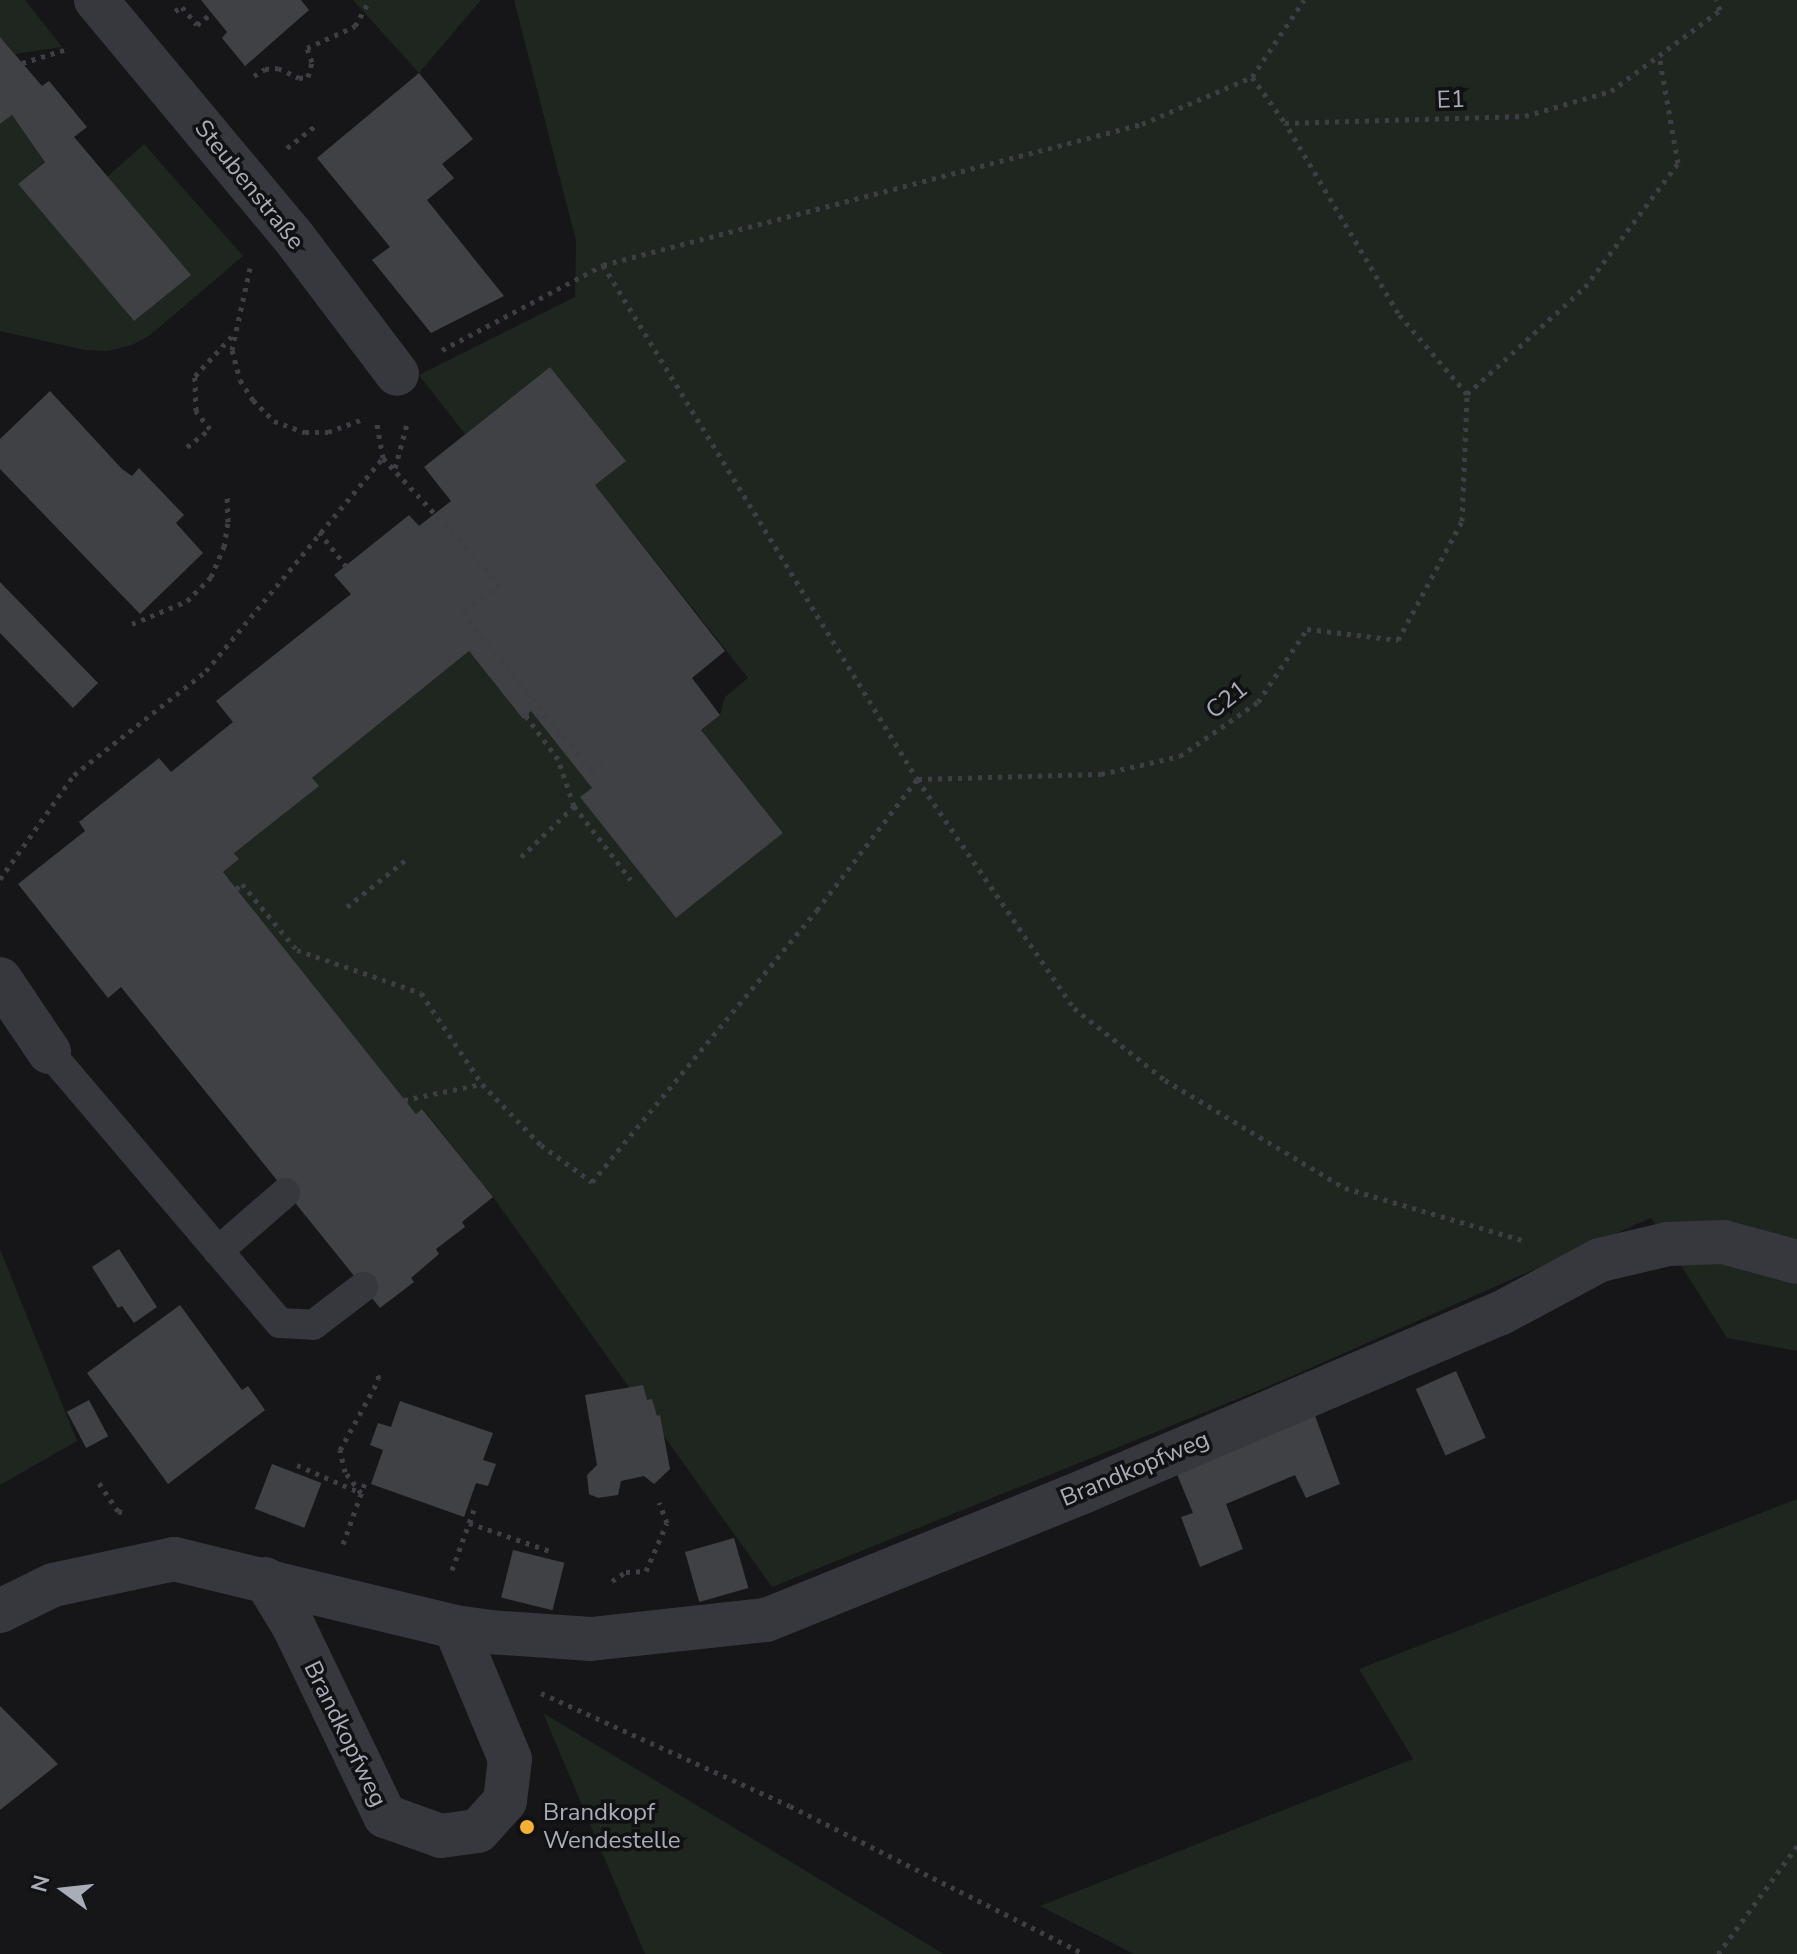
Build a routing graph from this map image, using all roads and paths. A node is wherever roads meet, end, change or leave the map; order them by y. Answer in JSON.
{"nodes":[{"id":1,"x":96,"y":0,"type":"edge"},
{"id":2,"x":370,"y":0,"type":"edge"},
{"id":3,"x":1304,"y":0,"type":"edge"},
{"id":4,"x":1716,"y":0,"type":"edge"},
{"id":5,"x":212,"y":13,"type":"dead end"},
{"id":6,"x":172,"y":14,"type":"dead end"},
{"id":7,"x":74,"y":43,"type":"dead end"},
{"id":8,"x":1659,"y":54,"type":"junction"},
{"id":9,"x":22,"y":63,"type":"dead end"},
{"id":10,"x":254,"y":76,"type":"dead end"},
{"id":11,"x":1252,"y":77,"type":"junction"},
{"id":12,"x":1285,"y":123,"type":"junction"},
{"id":13,"x":315,"y":126,"type":"dead end"},
{"id":14,"x":296,"y":160,"type":"dead end"},
{"id":15,"x":251,"y":263,"type":"dead end"},
{"id":16,"x":603,"y":265,"type":"junction"},
{"id":17,"x":234,"y":334,"type":"junction"},
{"id":18,"x":404,"y":392,"type":"junction"},
{"id":19,"x":1467,"y":394,"type":"junction"},
{"id":20,"x":187,"y":447,"type":"dead end"},
{"id":21,"x":383,"y":458,"type":"junction"},
{"id":22,"x":394,"y":469,"type":"junction"},
{"id":23,"x":227,"y":497,"type":"dead end"},
{"id":24,"x":319,"y":532,"type":"junction"},
{"id":25,"x":346,"y":566,"type":"dead end"},
{"id":26,"x":132,"y":624,"type":"dead end"},
{"id":27,"x":529,"y":693,"type":"junction"},
{"id":28,"x":604,"y":761,"type":"dead end"},
{"id":29,"x":917,"y":779,"type":"junction"},
{"id":30,"x":574,"y":806,"type":"junction"},
{"id":31,"x":521,"y":857,"type":"dead end"},
{"id":32,"x":408,"y":858,"type":"dead end"},
{"id":33,"x":0,"y":879,"type":"edge"},
{"id":34,"x":631,"y":880,"type":"dead end"},
{"id":35,"x":236,"y":889,"type":"dead end"},
{"id":36,"x":347,"y":907,"type":"dead end"},
{"id":37,"x":0,"y":979,"type":"edge"},
{"id":38,"x":49,"y":1052,"type":"joint"},
{"id":39,"x":482,"y":1084,"type":"junction"},
{"id":40,"x":404,"y":1100,"type":"dead end"},
{"id":41,"x":285,"y":1193,"type":"dead end"},
{"id":42,"x":218,"y":1251,"type":"junction"},
{"id":43,"x":1600,"y":1260,"type":"junction"},
{"id":44,"x":1797,"y":1262,"type":"edge"},
{"id":45,"x":363,"y":1287,"type":"dead end"},
{"id":46,"x":376,"y":1371,"type":"dead end"},
{"id":47,"x":297,"y":1465,"type":"dead end"},
{"id":48,"x":366,"y":1480,"type":"dead end"},
{"id":49,"x":361,"y":1493,"type":"junction"},
{"id":50,"x":659,"y":1502,"type":"dead end"},
{"id":51,"x":476,"y":1504,"type":"dead end"},
{"id":52,"x":469,"y":1523,"type":"junction"},
{"id":53,"x":330,"y":1541,"type":"dead end"},
{"id":54,"x":550,"y":1551,"type":"dead end"},
{"id":55,"x":265,"y":1579,"type":"junction"},
{"id":56,"x":0,"y":1611,"type":"edge"},
{"id":57,"x":459,"y":1626,"type":"junction"},
{"id":58,"x":591,"y":1639,"type":"junction"},
{"id":59,"x":1797,"y":1846,"type":"edge"},
{"id":60,"x":1084,"y":1954,"type":"edge"},
{"id":61,"x":1718,"y":1954,"type":"edge"}],
"edges":[{"from":1,"to":18,"type":"street","name":"Steubenstraße"},
{"from":2,"to":10,"type":"path"},
{"from":3,"to":11,"type":"path"},
{"from":4,"to":8,"type":"path","name":"E1"},
{"from":5,"to":6,"type":"path"},
{"from":7,"to":9,"type":"path"},
{"from":8,"to":12,"type":"path","name":"E1"},
{"from":8,"to":19,"type":"path"},
{"from":11,"to":12,"type":"path"},
{"from":11,"to":16,"type":"path"},
{"from":12,"to":19,"type":"path"},
{"from":13,"to":14,"type":"path"},
{"from":15,"to":17,"type":"path"},
{"from":16,"to":18,"type":"path"},
{"from":16,"to":29,"type":"path"},
{"from":17,"to":20,"type":"path"},
{"from":17,"to":21,"type":"path"},
{"from":18,"to":22,"type":"path"},
{"from":19,"to":29,"type":"path","name":"C21"},
{"from":21,"to":22,"type":"path"},
{"from":21,"to":24,"type":"path"},
{"from":22,"to":27,"type":"path"},
{"from":23,"to":26,"type":"path"},
{"from":24,"to":25,"type":"path"},
{"from":24,"to":33,"type":"path"},
{"from":27,"to":28,"type":"path"},
{"from":27,"to":30,"type":"path"},
{"from":29,"to":39,"type":"path"},
{"from":29,"to":43,"type":"path"},
{"from":30,"to":31,"type":"path"},
{"from":30,"to":34,"type":"path"},
{"from":32,"to":36,"type":"path"},
{"from":35,"to":39,"type":"path"},
{"from":37,"to":38,"type":"street"},
{"from":38,"to":42,"type":"lane"},
{"from":39,"to":40,"type":"path"},
{"from":41,"to":42,"type":"lane"},
{"from":42,"to":45,"type":"lane"},
{"from":43,"to":44,"type":"street","name":"Brandkopfweg"},
{"from":43,"to":58,"type":"street","name":"Brandkopfweg"},
{"from":46,"to":49,"type":"path"},
{"from":47,"to":49,"type":"path"},
{"from":48,"to":49,"type":"path"},
{"from":49,"to":53,"type":"path"},
{"from":50,"to":58,"type":"path"},
{"from":51,"to":52,"type":"path"},
{"from":52,"to":54,"type":"path"},
{"from":52,"to":57,"type":"path"},
{"from":55,"to":56,"type":"street","name":"Brandkopfweg"},
{"from":55,"to":57,"type":"street","name":"Brandkopfweg"},
{"from":55,"to":57,"type":"street","name":"Brandkopfweg"},
{"from":57,"to":58,"type":"street","name":"Brandkopfweg"},
{"from":57,"to":60,"type":"path"},
{"from":59,"to":61,"type":"path"}]}
